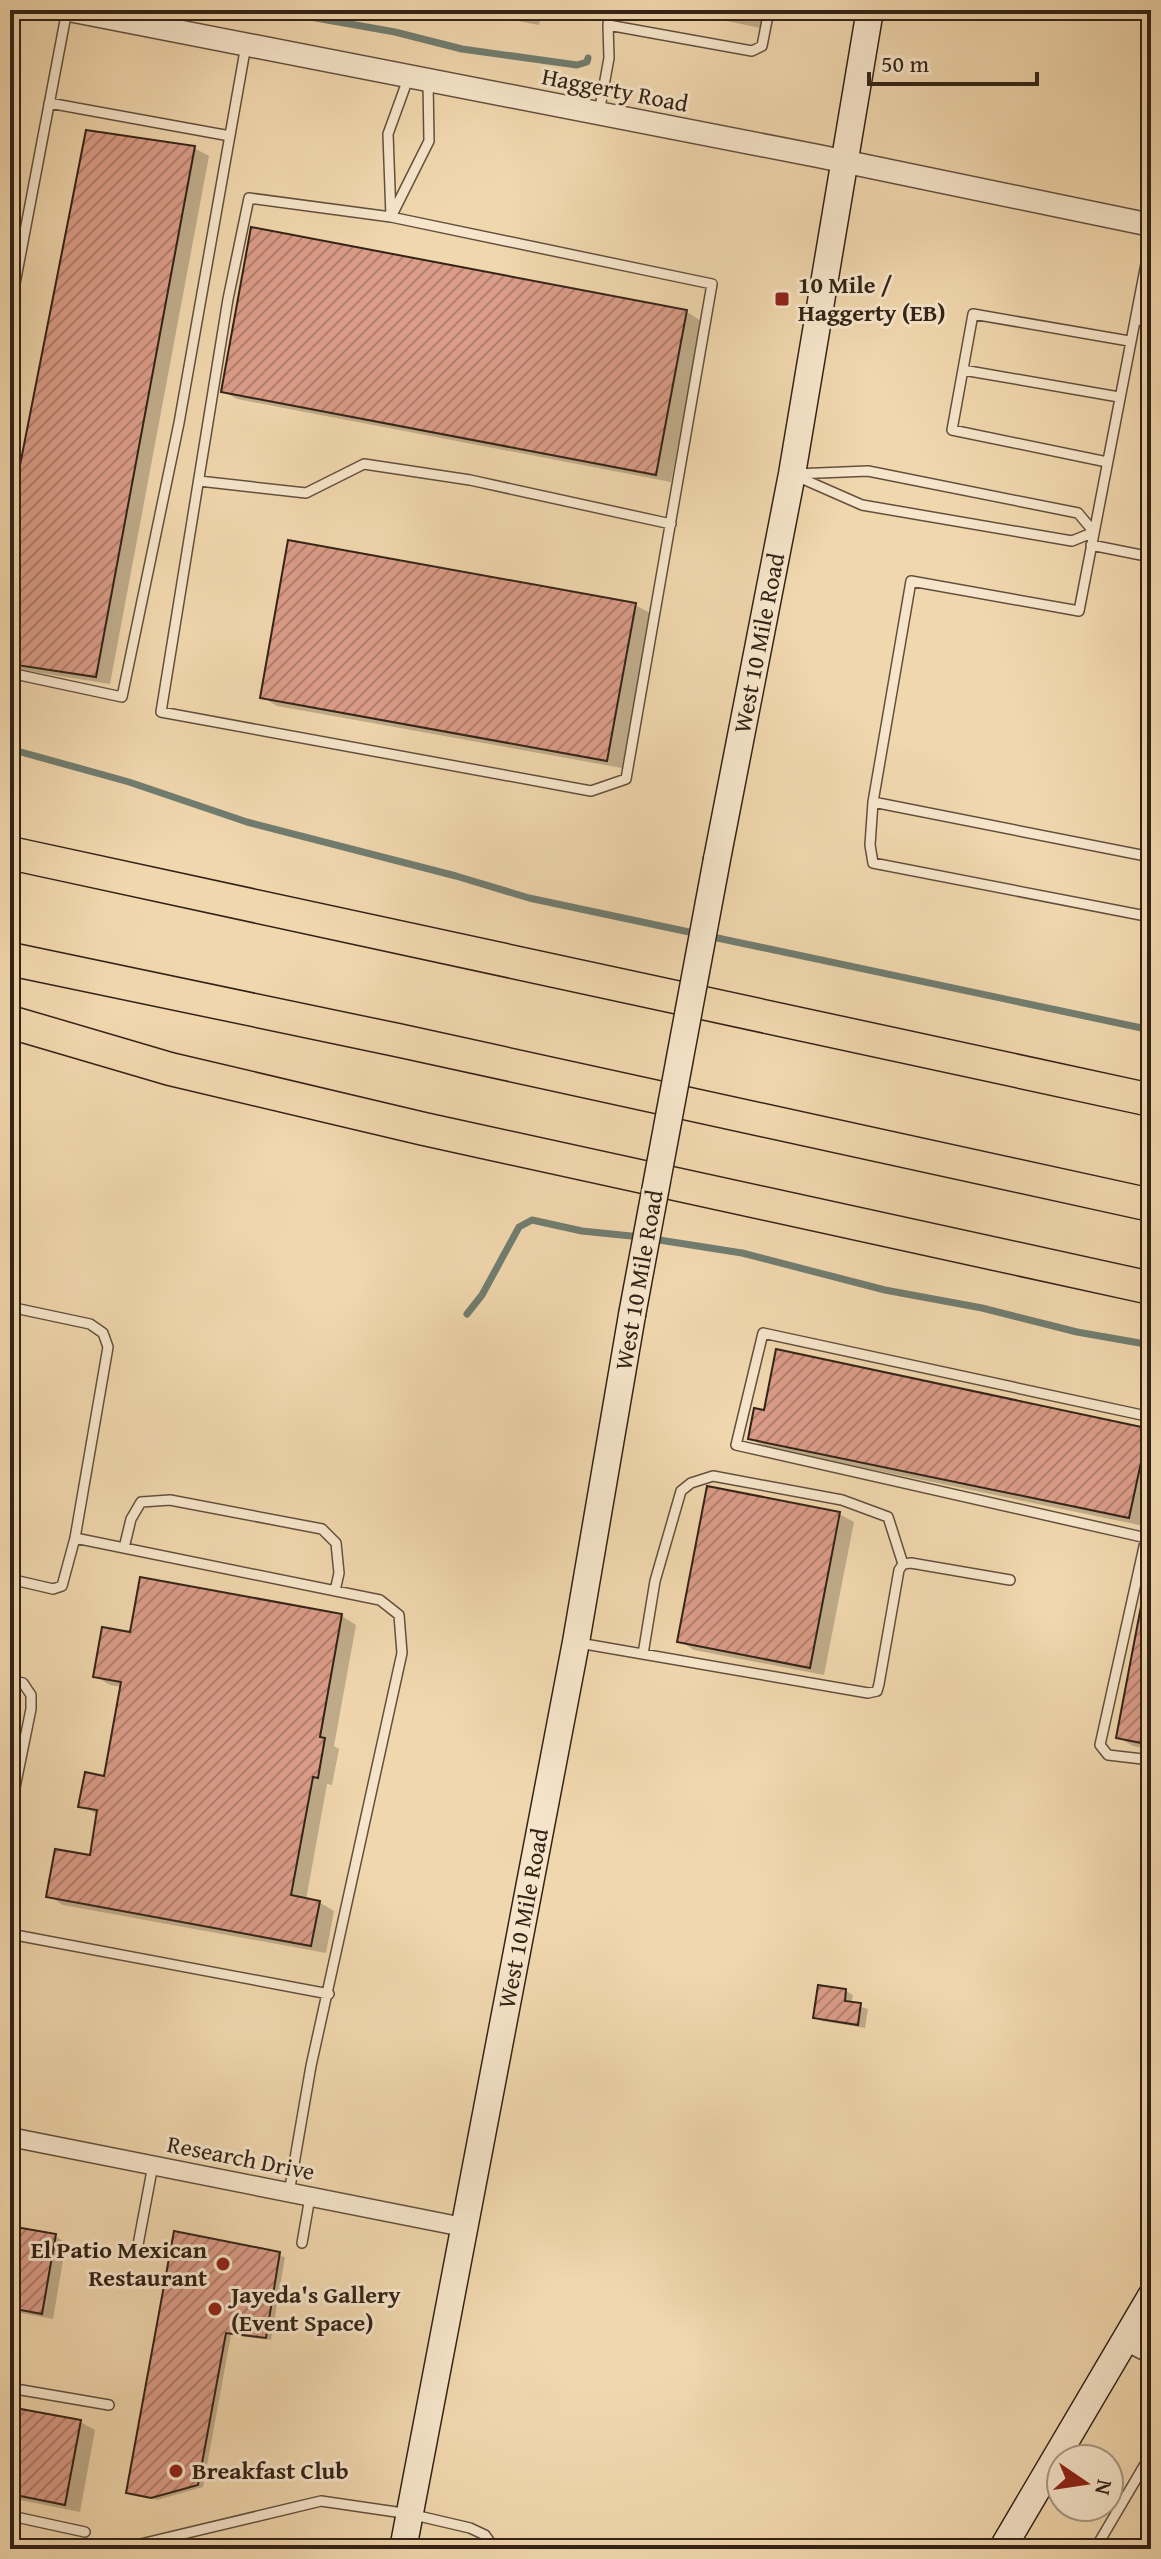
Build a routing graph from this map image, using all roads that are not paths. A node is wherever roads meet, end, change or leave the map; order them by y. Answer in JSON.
{"nodes":[{"id":1,"x":68,"y":10,"type":"edge"},
{"id":2,"x":610,"y":10,"type":"edge"},
{"id":3,"x":769,"y":10,"type":"edge"},
{"id":4,"x":870,"y":10,"type":"edge"},
{"id":5,"x":608,"y":25,"type":"junction"},
{"id":6,"x":246,"y":45,"type":"junction"},
{"id":7,"x":419,"y":78,"type":"junction"},
{"id":8,"x":49,"y":103,"type":"junction"},
{"id":9,"x":599,"y":114,"type":"junction"},
{"id":10,"x":230,"y":136,"type":"junction"},
{"id":11,"x":844,"y":161,"type":"junction"},
{"id":12,"x":391,"y":217,"type":"junction"},
{"id":13,"x":1151,"y":225,"type":"edge"},
{"id":14,"x":1151,"y":238,"type":"edge"},
{"id":15,"x":10,"y":310,"type":"edge"},
{"id":16,"x":1136,"y":319,"type":"junction"},
{"id":17,"x":1151,"y":322,"type":"edge"},
{"id":18,"x":1129,"y":341,"type":"junction"},
{"id":19,"x":963,"y":370,"type":"junction"},
{"id":20,"x":1119,"y":397,"type":"junction"},
{"id":21,"x":1107,"y":462,"type":"junction"},
{"id":22,"x":792,"y":474,"type":"junction"},
{"id":23,"x":199,"y":481,"type":"junction"},
{"id":24,"x":671,"y":524,"type":"junction"},
{"id":25,"x":1094,"y":532,"type":"junction"},
{"id":26,"x":1091,"y":545,"type":"junction"},
{"id":27,"x":1151,"y":557,"type":"edge"},
{"id":28,"x":10,"y":673,"type":"edge"},
{"id":29,"x":873,"y":802,"type":"junction"},
{"id":30,"x":10,"y":853,"type":"edge"},
{"id":31,"x":1151,"y":857,"type":"edge"},
{"id":32,"x":1151,"y":917,"type":"edge"},
{"id":33,"x":10,"y":959,"type":"edge"},
{"id":34,"x":10,"y":1022,"type":"edge"},
{"id":35,"x":1151,"y":1100,"type":"edge"},
{"id":36,"x":1151,"y":1205,"type":"edge"},
{"id":37,"x":1151,"y":1288,"type":"edge"},
{"id":38,"x":10,"y":1307,"type":"edge"},
{"id":39,"x":1151,"y":1417,"type":"edge"},
{"id":40,"x":1151,"y":1515,"type":"edge"},
{"id":41,"x":75,"y":1538,"type":"junction"},
{"id":42,"x":1148,"y":1538,"type":"edge"},
{"id":43,"x":124,"y":1548,"type":"junction"},
{"id":44,"x":903,"y":1564,"type":"junction"},
{"id":45,"x":10,"y":1579,"type":"edge"},
{"id":46,"x":1010,"y":1580,"type":"dead end"},
{"id":47,"x":335,"y":1591,"type":"junction"},
{"id":48,"x":576,"y":1642,"type":"junction"},
{"id":49,"x":643,"y":1654,"type":"junction"},
{"id":50,"x":10,"y":1680,"type":"edge"},
{"id":51,"x":1151,"y":1760,"type":"edge"},
{"id":52,"x":10,"y":1812,"type":"edge"},
{"id":53,"x":10,"y":1934,"type":"edge"},
{"id":54,"x":329,"y":1994,"type":"junction"},
{"id":55,"x":10,"y":2137,"type":"edge"},
{"id":56,"x":153,"y":2165,"type":"junction"},
{"id":57,"x":289,"y":2193,"type":"junction"},
{"id":58,"x":310,"y":2197,"type":"junction"},
{"id":59,"x":463,"y":2227,"type":"junction"},
{"id":60,"x":302,"y":2243,"type":"dead end"},
{"id":61,"x":137,"y":2250,"type":"dead end"},
{"id":62,"x":1151,"y":2296,"type":"edge"},
{"id":63,"x":1125,"y":2341,"type":"junction"},
{"id":64,"x":1151,"y":2354,"type":"edge"},
{"id":65,"x":10,"y":2388,"type":"edge"},
{"id":66,"x":109,"y":2405,"type":"dead end"},
{"id":67,"x":1151,"y":2454,"type":"edge"},
{"id":68,"x":410,"y":2514,"type":"junction"},
{"id":69,"x":10,"y":2518,"type":"edge"},
{"id":70,"x":85,"y":2532,"type":"dead end"},
{"id":71,"x":120,"y":2549,"type":"edge"},
{"id":72,"x":403,"y":2549,"type":"edge"},
{"id":73,"x":495,"y":2549,"type":"edge"},
{"id":74,"x":1002,"y":2549,"type":"edge"},
{"id":75,"x":1095,"y":2549,"type":"edge"}],
"edges":[{"from":1,"to":6,"type":"street","name":"Haggerty Road"},
{"from":1,"to":8,"type":"lane"},
{"from":2,"to":5,"type":"lane"},
{"from":3,"to":5,"type":"lane"},
{"from":4,"to":11,"type":"main road","name":"West 10 Mile Road"},
{"from":5,"to":9,"type":"lane"},
{"from":6,"to":7,"type":"street","name":"Haggerty Road"},
{"from":6,"to":10,"type":"lane"},
{"from":7,"to":9,"type":"street","name":"Haggerty Road"},
{"from":7,"to":12,"type":"lane"},
{"from":7,"to":12,"type":"lane"},
{"from":8,"to":10,"type":"lane"},
{"from":8,"to":15,"type":"lane"},
{"from":9,"to":11,"type":"street","name":"Haggerty Road"},
{"from":10,"to":28,"type":"lane"},
{"from":11,"to":13,"type":"street","name":"Haggerty Road"},
{"from":11,"to":22,"type":"main road","name":"West 10 Mile Road"},
{"from":12,"to":23,"type":"lane"},
{"from":12,"to":24,"type":"lane"},
{"from":14,"to":16,"type":"lane"},
{"from":16,"to":17,"type":"lane"},
{"from":16,"to":18,"type":"lane"},
{"from":18,"to":19,"type":"lane"},
{"from":18,"to":20,"type":"lane"},
{"from":19,"to":20,"type":"lane"},
{"from":19,"to":21,"type":"lane"},
{"from":20,"to":21,"type":"lane"},
{"from":21,"to":25,"type":"lane"},
{"from":22,"to":25,"type":"lane"},
{"from":22,"to":25,"type":"lane"},
{"from":22,"to":48,"type":"main road","name":"West 10 Mile Road","bridge":true},
{"from":23,"to":24,"type":"lane"},
{"from":23,"to":24,"type":"lane"},
{"from":25,"to":26,"type":"lane"},
{"from":26,"to":27,"type":"lane"},
{"from":26,"to":29,"type":"lane"},
{"from":29,"to":31,"type":"lane"},
{"from":29,"to":32,"type":"lane"},
{"from":30,"to":35,"type":"highway"},
{"from":33,"to":36,"type":"highway"},
{"from":34,"to":37,"type":"highway"},
{"from":38,"to":41,"type":"lane"},
{"from":39,"to":42,"type":"lane"},
{"from":40,"to":42,"type":"lane"},
{"from":41,"to":43,"type":"lane"},
{"from":41,"to":45,"type":"lane"},
{"from":42,"to":51,"type":"lane"},
{"from":43,"to":47,"type":"lane"},
{"from":43,"to":47,"type":"lane"},
{"from":44,"to":46,"type":"lane"},
{"from":44,"to":49,"type":"lane"},
{"from":44,"to":49,"type":"lane"},
{"from":47,"to":54,"type":"lane"},
{"from":48,"to":49,"type":"lane"},
{"from":48,"to":59,"type":"main road","name":"West 10 Mile Road"},
{"from":50,"to":52,"type":"lane"},
{"from":53,"to":54,"type":"lane"},
{"from":54,"to":57,"type":"lane"},
{"from":55,"to":56,"type":"street","name":"Research Drive"},
{"from":56,"to":57,"type":"street","name":"Research Drive"},
{"from":56,"to":61,"type":"lane"},
{"from":57,"to":58,"type":"street","name":"Research Drive"},
{"from":58,"to":59,"type":"street","name":"Research Drive"},
{"from":58,"to":60,"type":"lane"},
{"from":59,"to":68,"type":"main road","name":"West 10 Mile Road"},
{"from":62,"to":63,"type":"main road"},
{"from":63,"to":64,"type":"street"},
{"from":63,"to":74,"type":"main road"},
{"from":65,"to":66,"type":"lane"},
{"from":67,"to":75,"type":"lane"},
{"from":68,"to":71,"type":"lane"},
{"from":68,"to":72,"type":"main road","name":"West 10 Mile Road"},
{"from":68,"to":73,"type":"lane"},
{"from":69,"to":70,"type":"lane"}]}
